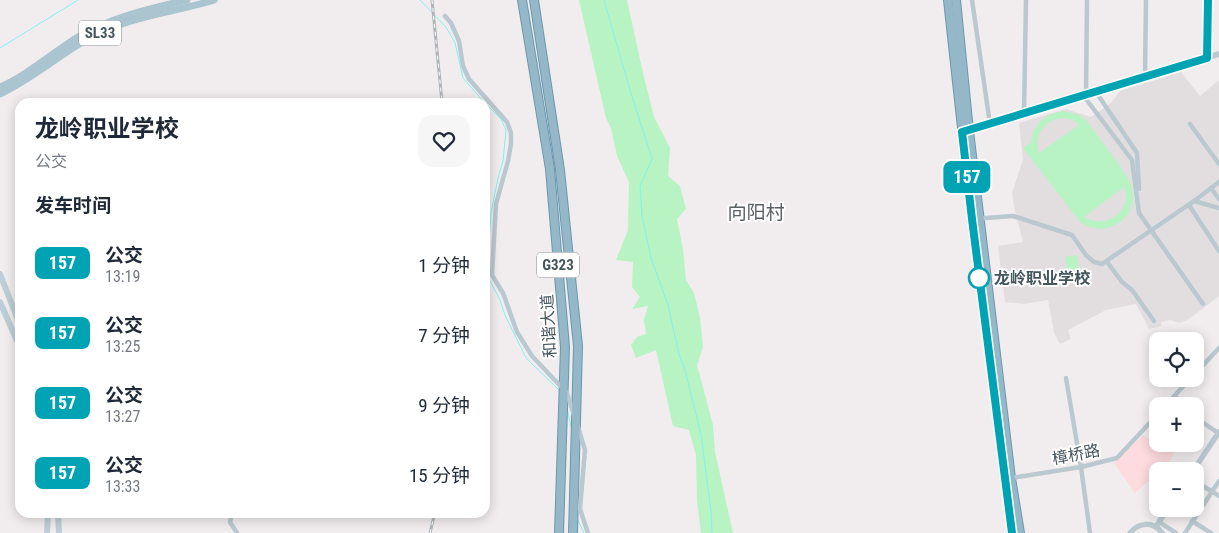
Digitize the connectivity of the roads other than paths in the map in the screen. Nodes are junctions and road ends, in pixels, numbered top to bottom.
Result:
1 (187, 0) edge
2 (214, 0) edge
3 (522, 0) edge
4 (534, 0) edge
5 (948, 0) edge
6 (956, 0) edge
7 (972, 0) edge
8 (1026, 0) edge
9 (1087, 0) edge
10 (1146, 0) edge
11 (1208, 0) edge
12 (445, 16) dead end
13 (1219, 54) edge
14 (1207, 58) junction
15 (1145, 76) junction
16 (0, 87) edge
17 (0, 94) edge
18 (1098, 95) dead end
19 (1086, 97) junction
20 (486, 98) edge
21 (490, 102) edge
22 (1024, 114) junction
23 (990, 124) junction
24 (1190, 124) dead end
25 (966, 131) junction
26 (1219, 164) edge
27 (1219, 182) edge
28 (1211, 188) junction
29 (1219, 199) edge
30 (1194, 201) junction
31 (1190, 205) junction
32 (1219, 208) edge
33 (1139, 213) junction
34 (976, 218) junction
35 (1151, 231) junction
36 (1219, 251) edge
37 (1107, 262) junction
38 (0, 274) edge
39 (0, 302) edge
40 (1203, 304) dead end
41 (15, 312) edge
42 (1154, 321) dead end
43 (15, 336) edge
44 (1219, 348) edge
45 (1204, 364) edge
46 (1066, 378) dead end
47 (1183, 387) edge
48 (564, 390) junction
49 (1175, 396) edge
50 (1149, 424) edge
51 (1204, 424) edge
52 (1218, 433) edge
53 (1199, 462) edge
54 (1081, 467) junction
55 (1011, 478) junction
56 (1219, 481) edge
57 (1204, 486) edge
58 (1212, 491) junction
59 (1219, 496) edge
60 (1162, 517) edge
61 (48, 518) edge
62 (58, 518) edge
63 (231, 518) edge
64 (1192, 521) junction
65 (1157, 524) junction
66 (48, 533) edge
67 (59, 533) edge
68 (237, 533) edge
69 (559, 533) edge
70 (573, 533) edge
71 (588, 533) edge
72 (1012, 533) edge
73 (1020, 533) edge
74 (1090, 533) edge
75 (1130, 533) edge
76 (1162, 533) edge
77 (1176, 533) edge
78 (1185, 533) edge
79 (1211, 533) edge

1 - 16 main road, SL33
2 - 17 main road, SL33
3 - 48 highway, 和谐大道 / G323
4 - 70 highway, 和谐大道 / G323
5 - 25 highway
6 - 25 highway
7 - 23 street
8 - 22 street
9 - 19 street
10 - 15 street
11 - 14 street
12 - 20 street
13 - 14 street
14 - 15 street
15 - 19 street
18 - 33 street
19 - 22 street
19 - 33 street
21 - 48 street
22 - 23 street
23 - 25 street
24 - 26 street
25 - 34 highway
27 - 28 street
28 - 29 street
28 - 30 street
30 - 31 street
30 - 32 street
31 - 35 street
31 - 36 street
33 - 35 street
34 - 37 street
34 - 55 highway
34 - 72 highway
35 - 37 street
35 - 40 street
37 - 42 street
38 - 41 main road
39 - 43 main road
44 - 45 street
46 - 54 street
47 - 49 street
48 - 69 highway, 和谐大道 / G323
48 - 71 street
50 - 54 street, 樟桥路
51 - 52 street
52 - 53 street
54 - 55 street, 樟桥路
54 - 74 street
55 - 73 highway
56 - 58 street
57 - 58 street
58 - 59 street
58 - 64 street
60 - 65 street
61 - 66 main road
62 - 67 main road
63 - 68 street
64 - 78 street
64 - 79 street
65 - 75 street
65 - 76 street
65 - 77 street

